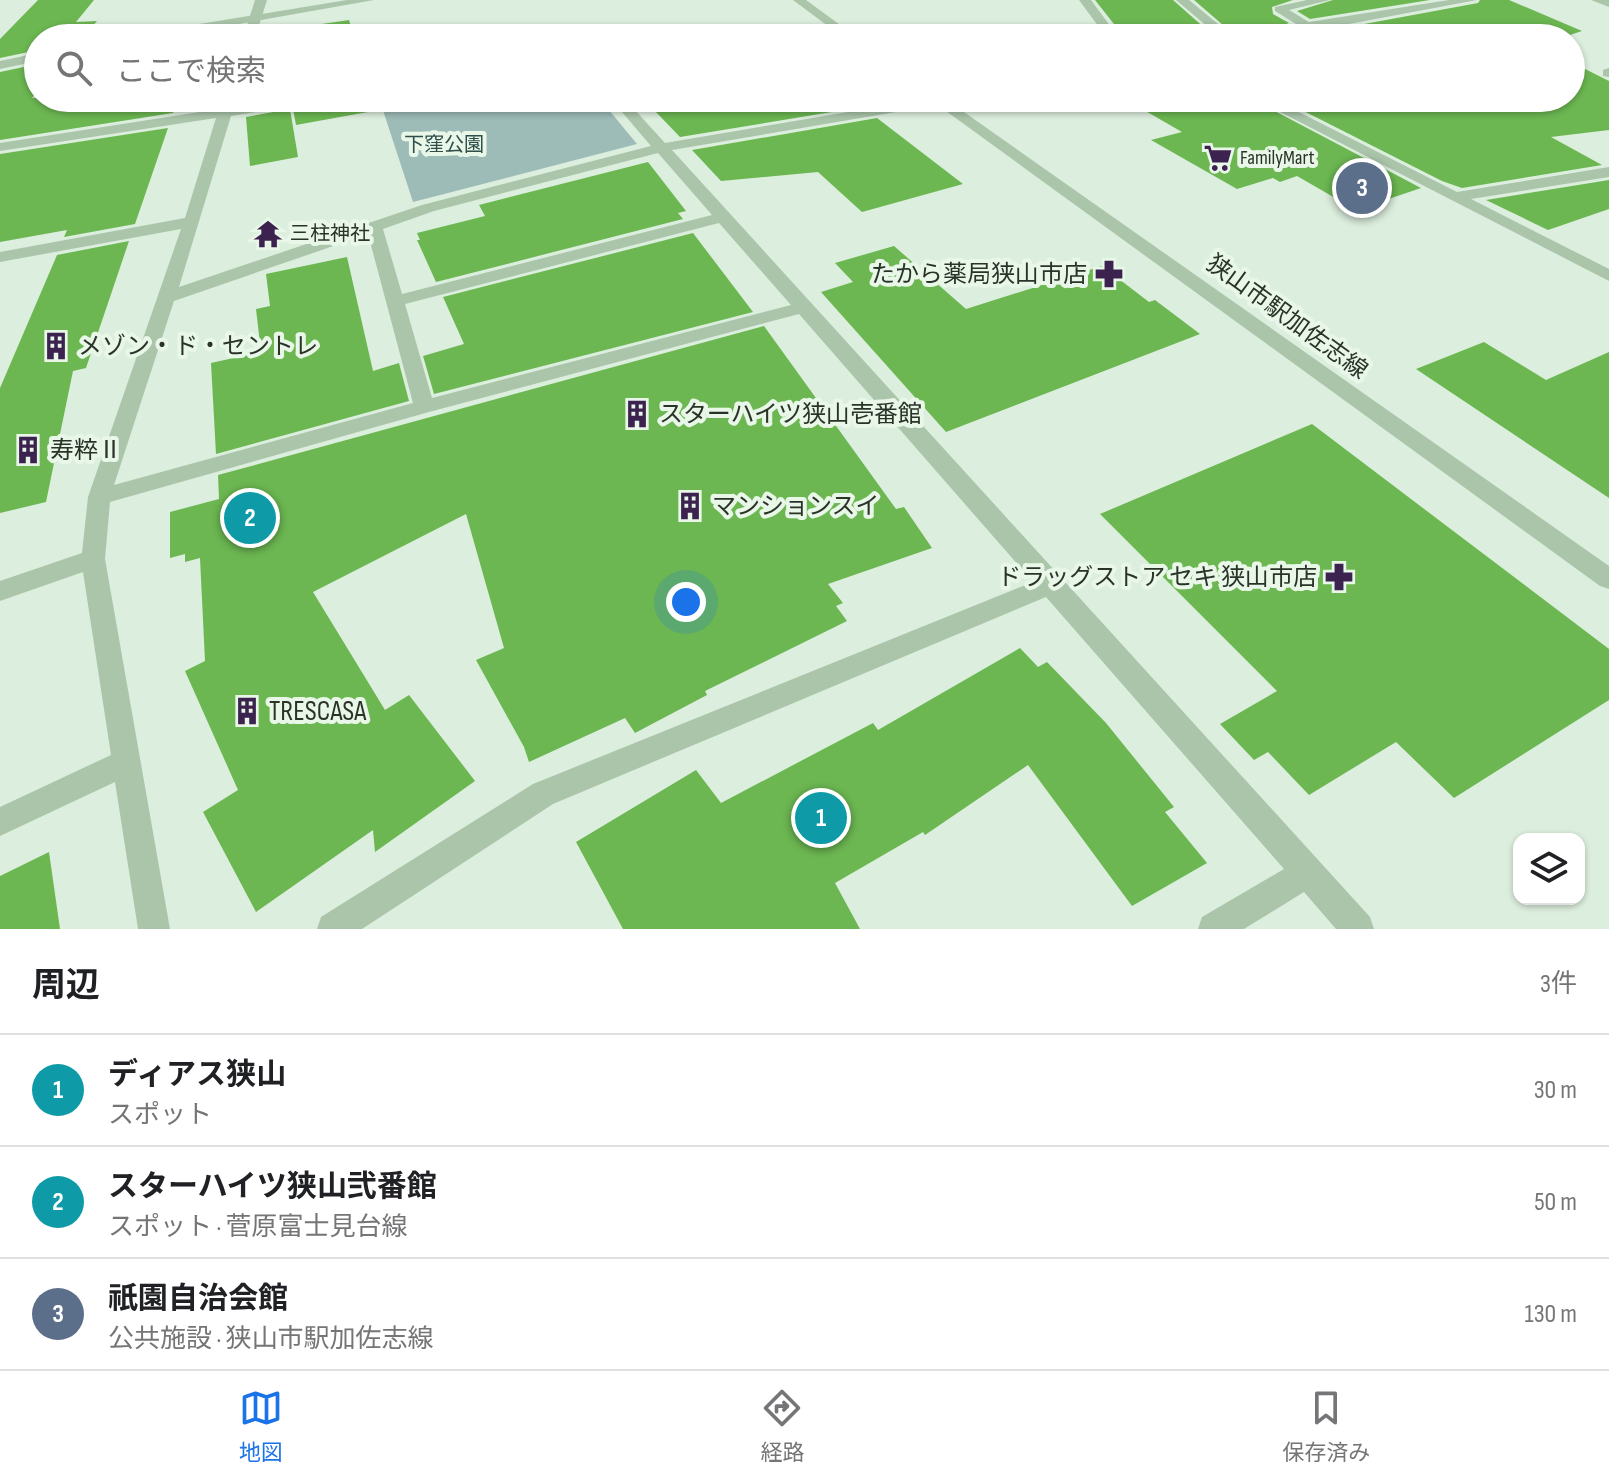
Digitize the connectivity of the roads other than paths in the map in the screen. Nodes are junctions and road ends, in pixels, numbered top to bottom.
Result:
1 (261, 0) edge
2 (368, 0) edge
3 (799, 0) edge
4 (1085, 0) edge
5 (1182, 0) edge
6 (1324, 0) edge
7 (1471, 0) edge
8 (1597, 0) edge
9 (1609, 4) edge
10 (255, 19) junction
11 (224, 24) edge
12 (253, 24) edge
13 (832, 24) edge
14 (1103, 24) edge
15 (1212, 24) edge
16 (1297, 24) edge
17 (1326, 24) edge
18 (24, 60) edge
19 (0, 65) edge
20 (193, 112) edge
21 (224, 112) edge
22 (629, 112) edge
23 (868, 112) edge
24 (961, 112) edge
25 (1288, 112) edge
26 (0, 147) edge
27 (659, 148) junction
28 (1609, 172) edge
29 (1456, 197) junction
30 (722, 217) junction
31 (192, 222) junction
32 (374, 227) junction
33 (0, 257) edge
34 (1609, 276) edge
35 (165, 298) junction
36 (395, 301) junction
37 (804, 307) junction
38 (424, 407) junction
39 (99, 497) junction
40 (93, 559) junction
41 (1609, 579) edge
42 (1051, 585) junction
43 (0, 591) edge
44 (125, 763) junction
45 (0, 822) edge
46 (1307, 872) junction
47 (154, 929) edge
48 (333, 929) edge
49 (1214, 929) edge
50 (1358, 929) edge

1 - 10 street
2 - 10 street
3 - 13 street
4 - 14 street
5 - 15 street
6 - 16 street
7 - 17 street
8 - 9 street
10 - 11 street
10 - 12 street
18 - 19 street
20 - 26 street
21 - 31 street
22 - 27 street
23 - 27 street
24 - 41 street, 狭山市駅加佐志線
25 - 29 street
27 - 30 street
27 - 32 street
28 - 29 street
29 - 34 street
30 - 36 street
30 - 37 street
31 - 33 street
31 - 35 street
32 - 35 street
32 - 36 street
35 - 39 street
36 - 38 street
37 - 38 street
37 - 42 street
38 - 39 street
39 - 40 street
40 - 43 street
40 - 44 street
42 - 46 street
42 - 48 street
44 - 45 street
44 - 47 street
46 - 49 street
46 - 50 street

